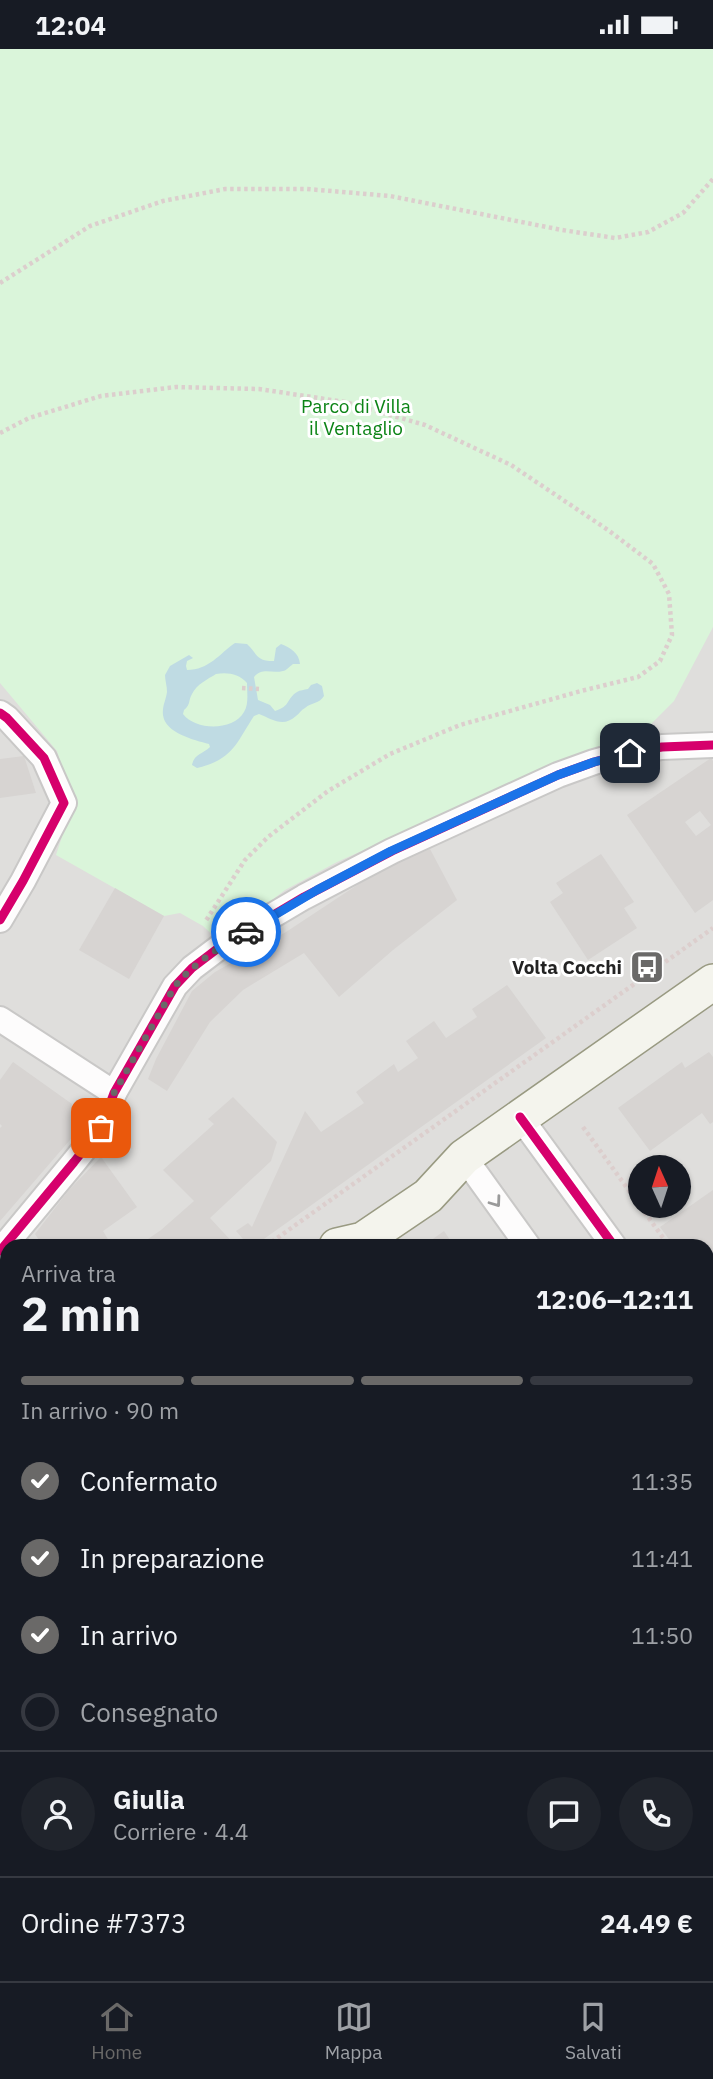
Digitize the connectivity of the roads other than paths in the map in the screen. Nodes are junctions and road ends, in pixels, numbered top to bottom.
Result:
1 (0, 713) edge
2 (713, 744) edge
3 (0, 920) edge
4 (713, 982) edge
5 (0, 1019) edge
6 (114, 1093) junction
7 (520, 1117) junction
8 (464, 1157) junction
9 (10, 1239) edge
10 (364, 1239) edge
11 (523, 1239) edge
12 (609, 1239) edge

1 - 3 street
2 - 6 street
4 - 7 main road
5 - 6 street
6 - 9 street
7 - 8 main road
7 - 12 street
8 - 10 main road
8 -> 11 street

